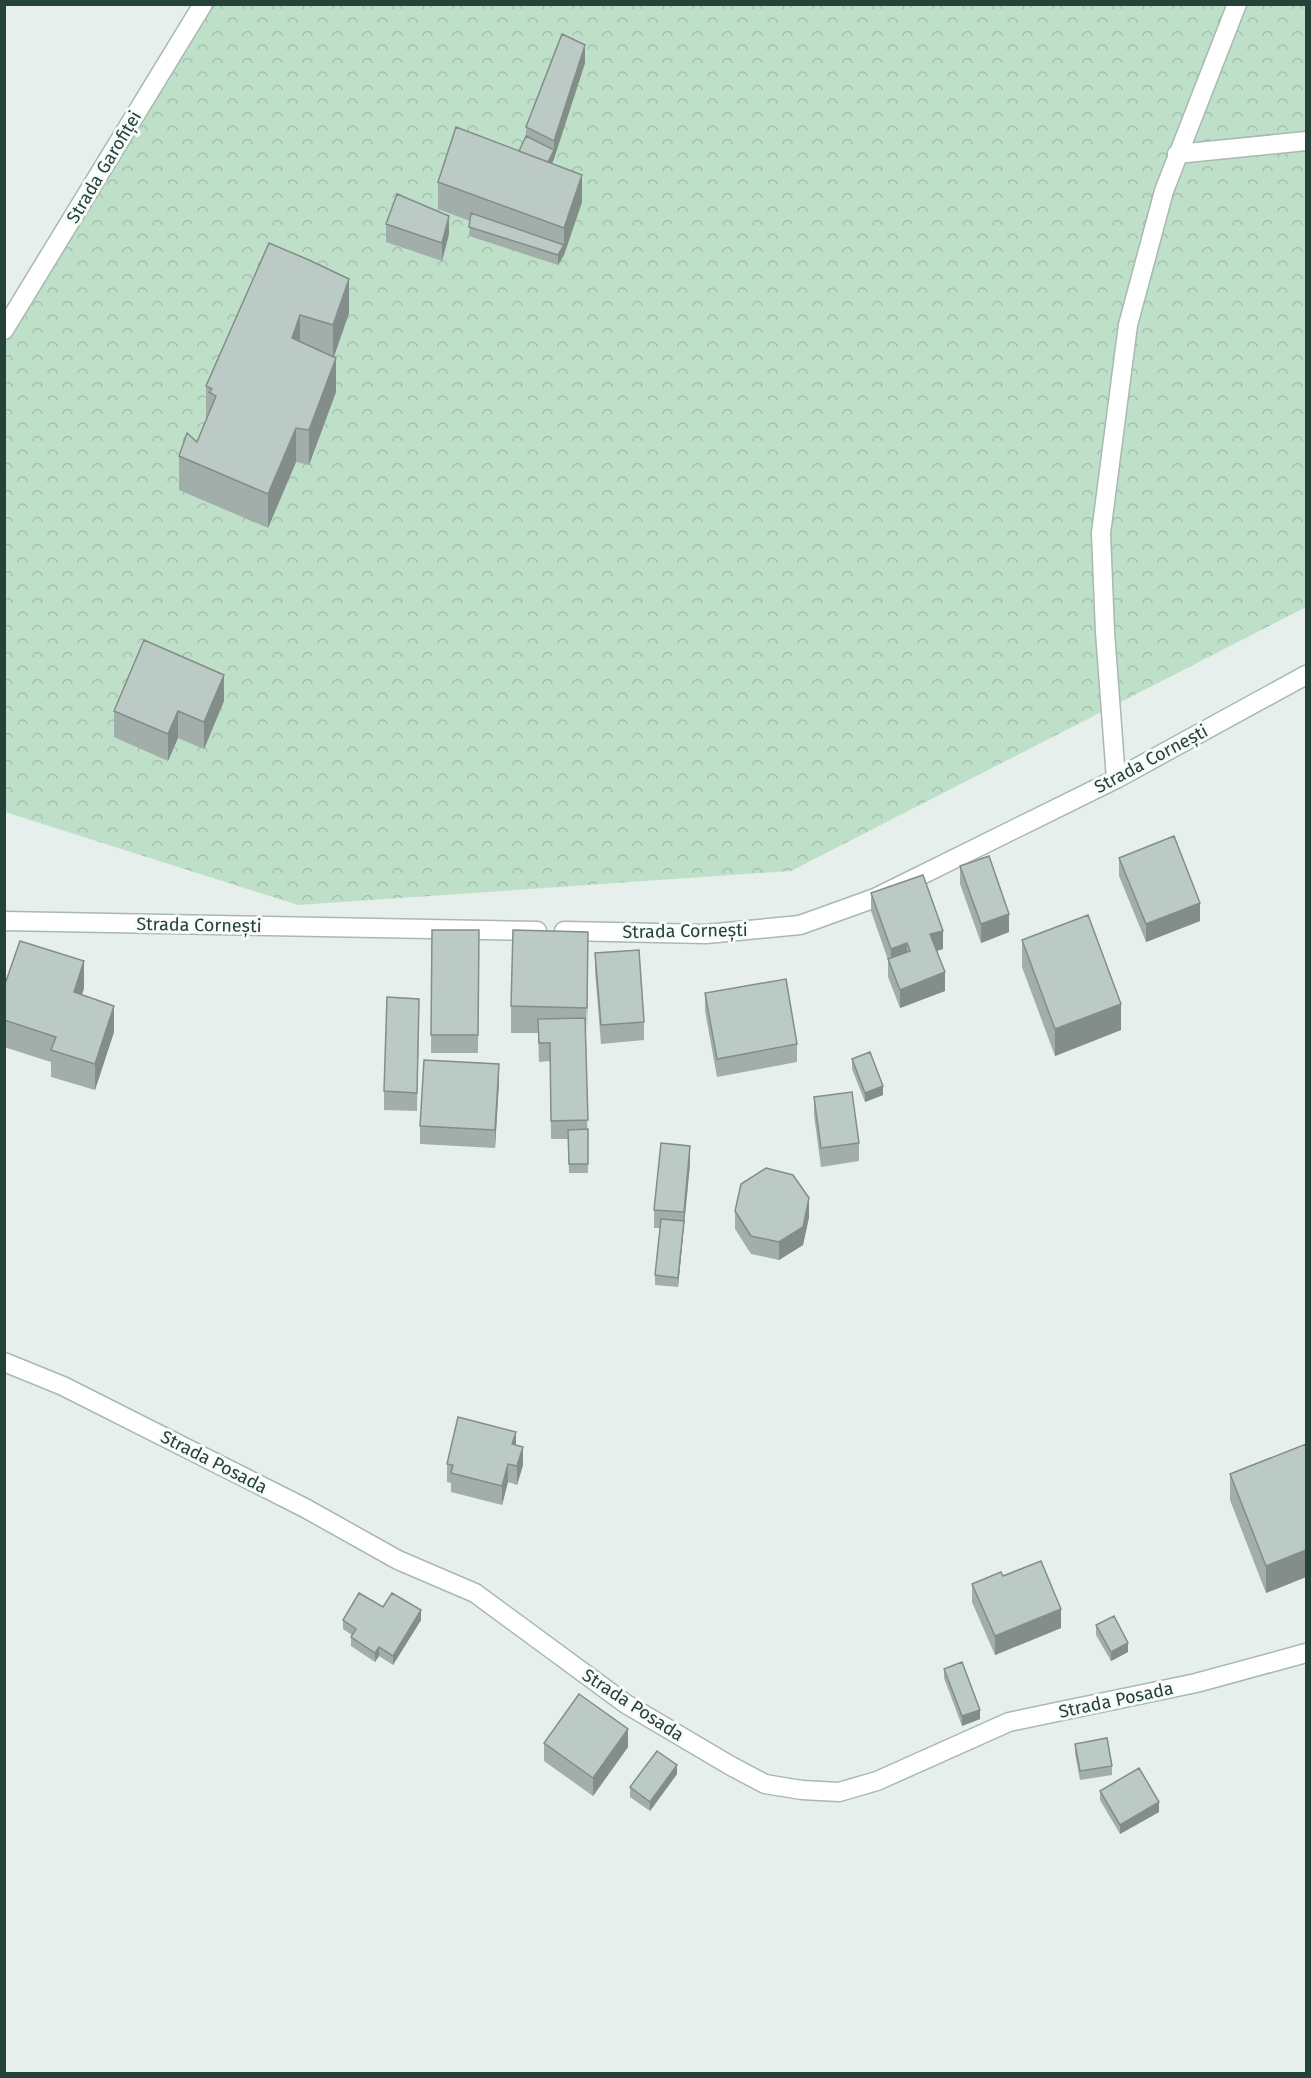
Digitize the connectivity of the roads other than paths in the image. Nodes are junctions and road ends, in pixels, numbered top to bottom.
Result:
1 (203, 4) edge
2 (1237, 4) edge
3 (1306, 141) edge
4 (1177, 154) junction
5 (4, 330) edge
6 (1306, 675) edge
7 (1116, 779) junction
8 (4, 921) edge
9 (4, 1362) edge
10 (1306, 1653) edge

1 - 5 street, Strada Garofiței
2 - 4 street
3 - 4 street
4 - 7 street
6 - 7 street, Strada Cornești
7 - 8 street, Strada Cornești
9 - 10 street, Strada Posada

